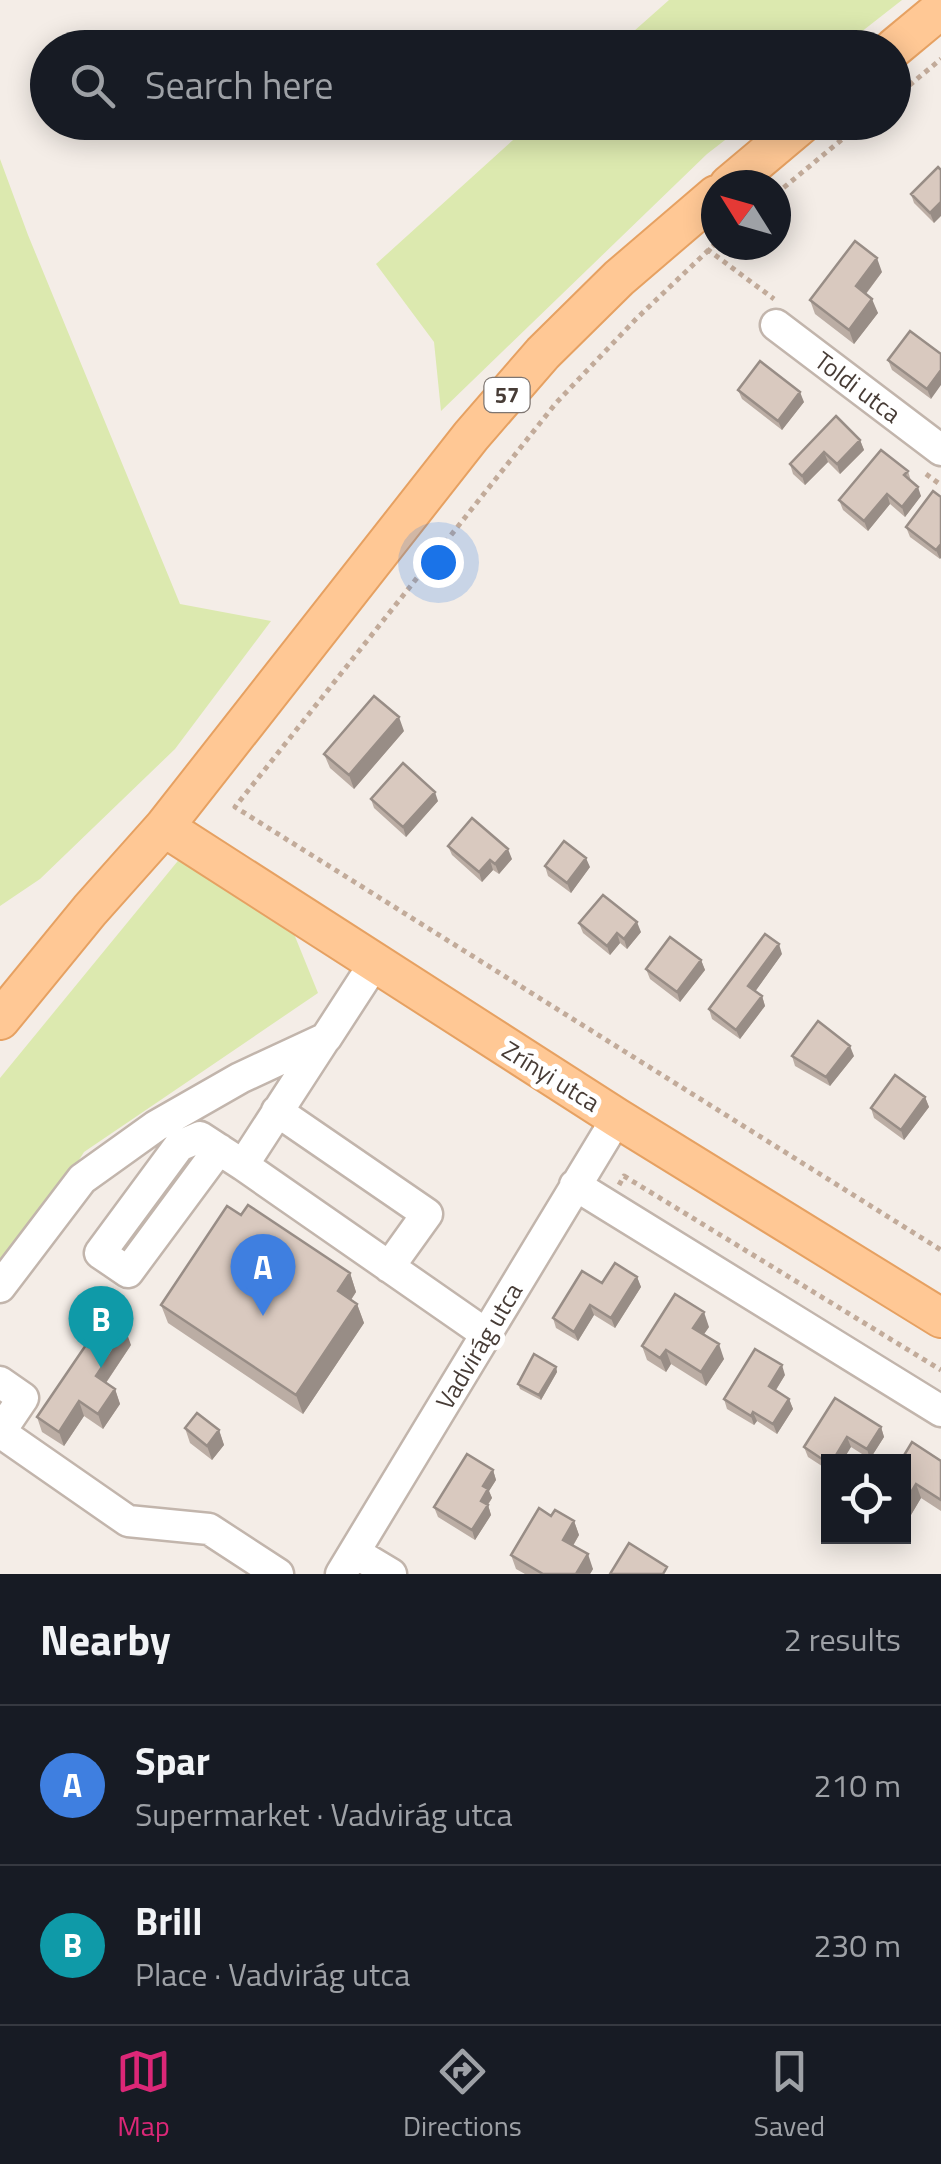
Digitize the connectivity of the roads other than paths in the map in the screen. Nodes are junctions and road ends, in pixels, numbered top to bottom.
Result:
1 (941, 9) edge
2 (911, 34) edge
3 (782, 140) edge
4 (746, 170) edge
5 (701, 209) edge
6 (776, 325) dead end
7 (941, 450) edge
8 (164, 827) junction
9 (374, 964) junction
10 (0, 1020) edge
11 (326, 1038) junction
12 (277, 1112) junction
13 (617, 1118) junction
14 (575, 1186) junction
15 (390, 1267) junction
16 (0, 1287) edge
17 (941, 1318) edge
18 (486, 1334) junction
19 (0, 1382) edge
20 (941, 1411) edge
21 (349, 1563) edge
22 (278, 1574) edge
23 (391, 1574) edge

1 - 2 main road
3 - 4 main road
5 - 8 main road, 57
6 - 7 street, Toldi utca
8 - 9 main road, Zrínyi utca
8 - 10 main road, 57
9 - 11 street
9 - 13 main road, Zrínyi utca
11 - 12 street
11 - 16 street
12 - 15 street
12 - 15 street
13 - 14 street, Vadvirág utca
13 - 17 main road, Zrínyi utca
14 - 18 street, Vadvirág utca
14 - 20 street
15 - 18 street
18 - 21 street, Vadvirág utca
19 - 22 street
21 - 23 street

